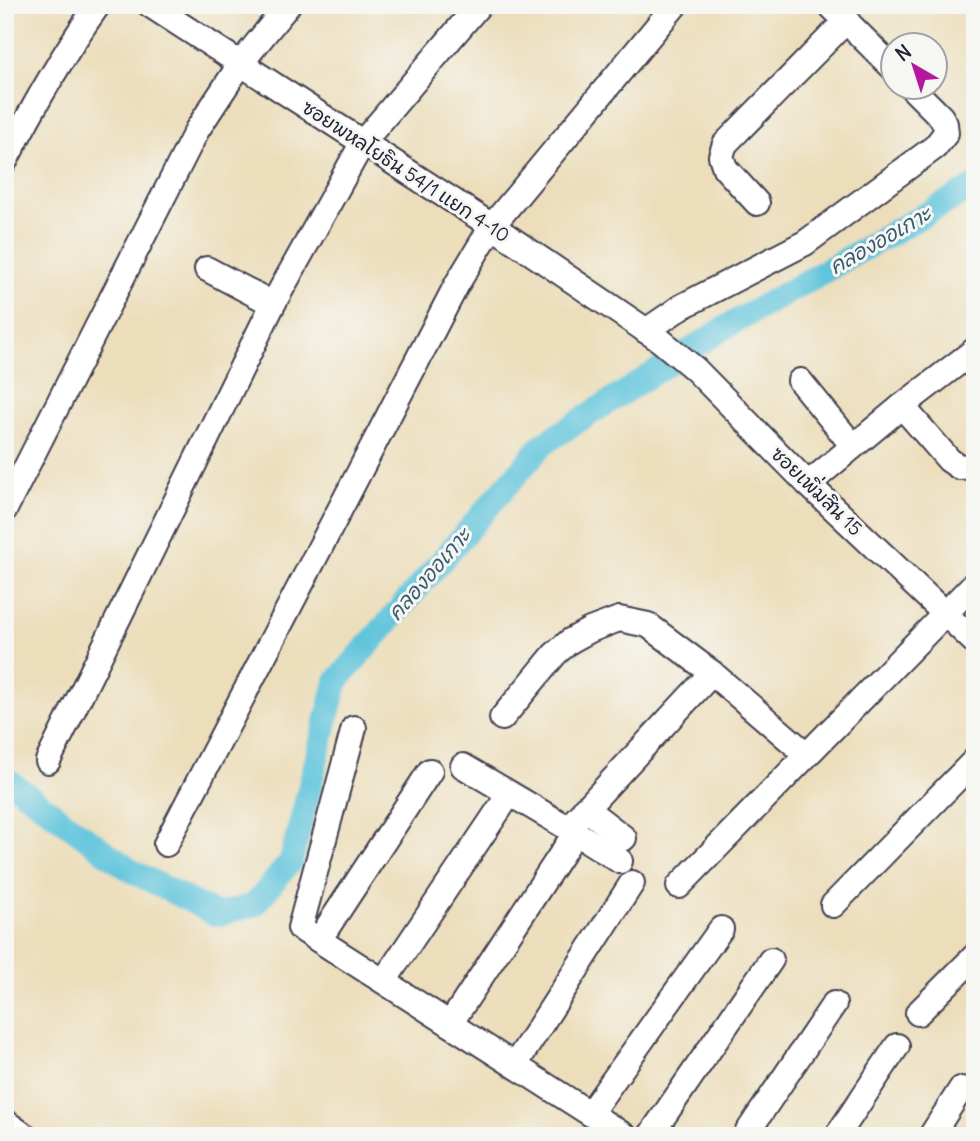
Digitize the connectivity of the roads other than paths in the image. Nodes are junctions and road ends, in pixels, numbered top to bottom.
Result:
1 (98, 5) edge
2 (150, 5) edge
3 (288, 5) edge
4 (479, 5) edge
5 (675, 5) edge
6 (839, 13) edge
7 (878, 53) edge
8 (240, 63) junction
9 (925, 102) edge
10 (363, 142) junction
11 (5, 161) edge
12 (757, 203) dead end
13 (492, 226) junction
14 (207, 269) dead end
15 (273, 304) junction
16 (653, 335) junction
17 (975, 350) edge
18 (800, 380) dead end
19 (902, 406) junction
20 (853, 446) junction
21 (975, 466) edge
22 (808, 484) junction
23 (5, 509) edge
24 (975, 583) edge
25 (945, 614) junction
26 (975, 642) edge
27 (712, 673) junction
28 (502, 718) dead end
29 (354, 728) dead end
30 (806, 754) junction
31 (975, 760) edge
32 (48, 761) dead end
33 (463, 766) dead end
34 (430, 771) dead end
35 (502, 805) dead end
36 (585, 808) junction
37 (568, 836) junction
38 (166, 844) dead end
39 (632, 883) dead end
40 (679, 886) dead end
41 (833, 905) dead end
42 (721, 929) dead end
43 (319, 940) junction
44 (975, 956) edge
45 (771, 960) dead end
46 (384, 981) junction
47 (834, 1004) dead end
48 (918, 1013) dead end
49 (450, 1024) junction
50 (897, 1045) dead end
51 (515, 1065) junction
52 (961, 1089) dead end
53 (590, 1114) junction
54 (5, 1122) edge
55 (620, 1134) edge
56 (25, 1136) edge
57 (650, 1136) edge
58 (745, 1136) edge
59 (837, 1136) edge
60 (931, 1136) edge

1 - 11 street
2 - 8 street, ซอยพหลโยธิน 54/1 แยก 4-10
3 - 8 street
4 - 10 street
5 - 13 street
6 - 7 street
6 - 12 street
8 - 10 street, ซอยพหลโยธิน 54/1 แยก 4-10
8 - 23 street
9 - 16 street
10 - 13 street, ซอยพหลโยธิน 54/1 แยก 4-10
10 - 15 street
13 - 16 street, ซอยพหลโยธิน 54/1 แยก 4-10
13 - 38 street
14 - 15 street
15 - 32 street
16 - 22 street, ซอยเพิ่มสิน 15
17 - 19 street
18 - 20 street
19 - 20 street
19 - 21 street
20 - 22 street
22 - 25 street, ซอยเพิ่มสิน 15
24 - 25 street
25 - 26 street, ซอยเพิ่มสิน 15
25 - 30 street
27 - 28 street
27 - 30 street
27 - 36 street
29 - 43 street
30 - 40 street
31 - 41 street
33 - 37 street
34 - 43 street
35 - 46 street
36 - 37 street
36 - 37 street
37 - 49 street
39 - 51 street
42 - 53 street
43 - 46 street
44 - 48 street
45 - 57 street
46 - 49 street
47 - 58 street
49 - 51 street
50 - 59 street
51 - 53 street
52 - 60 street
53 - 55 street
54 - 56 street

